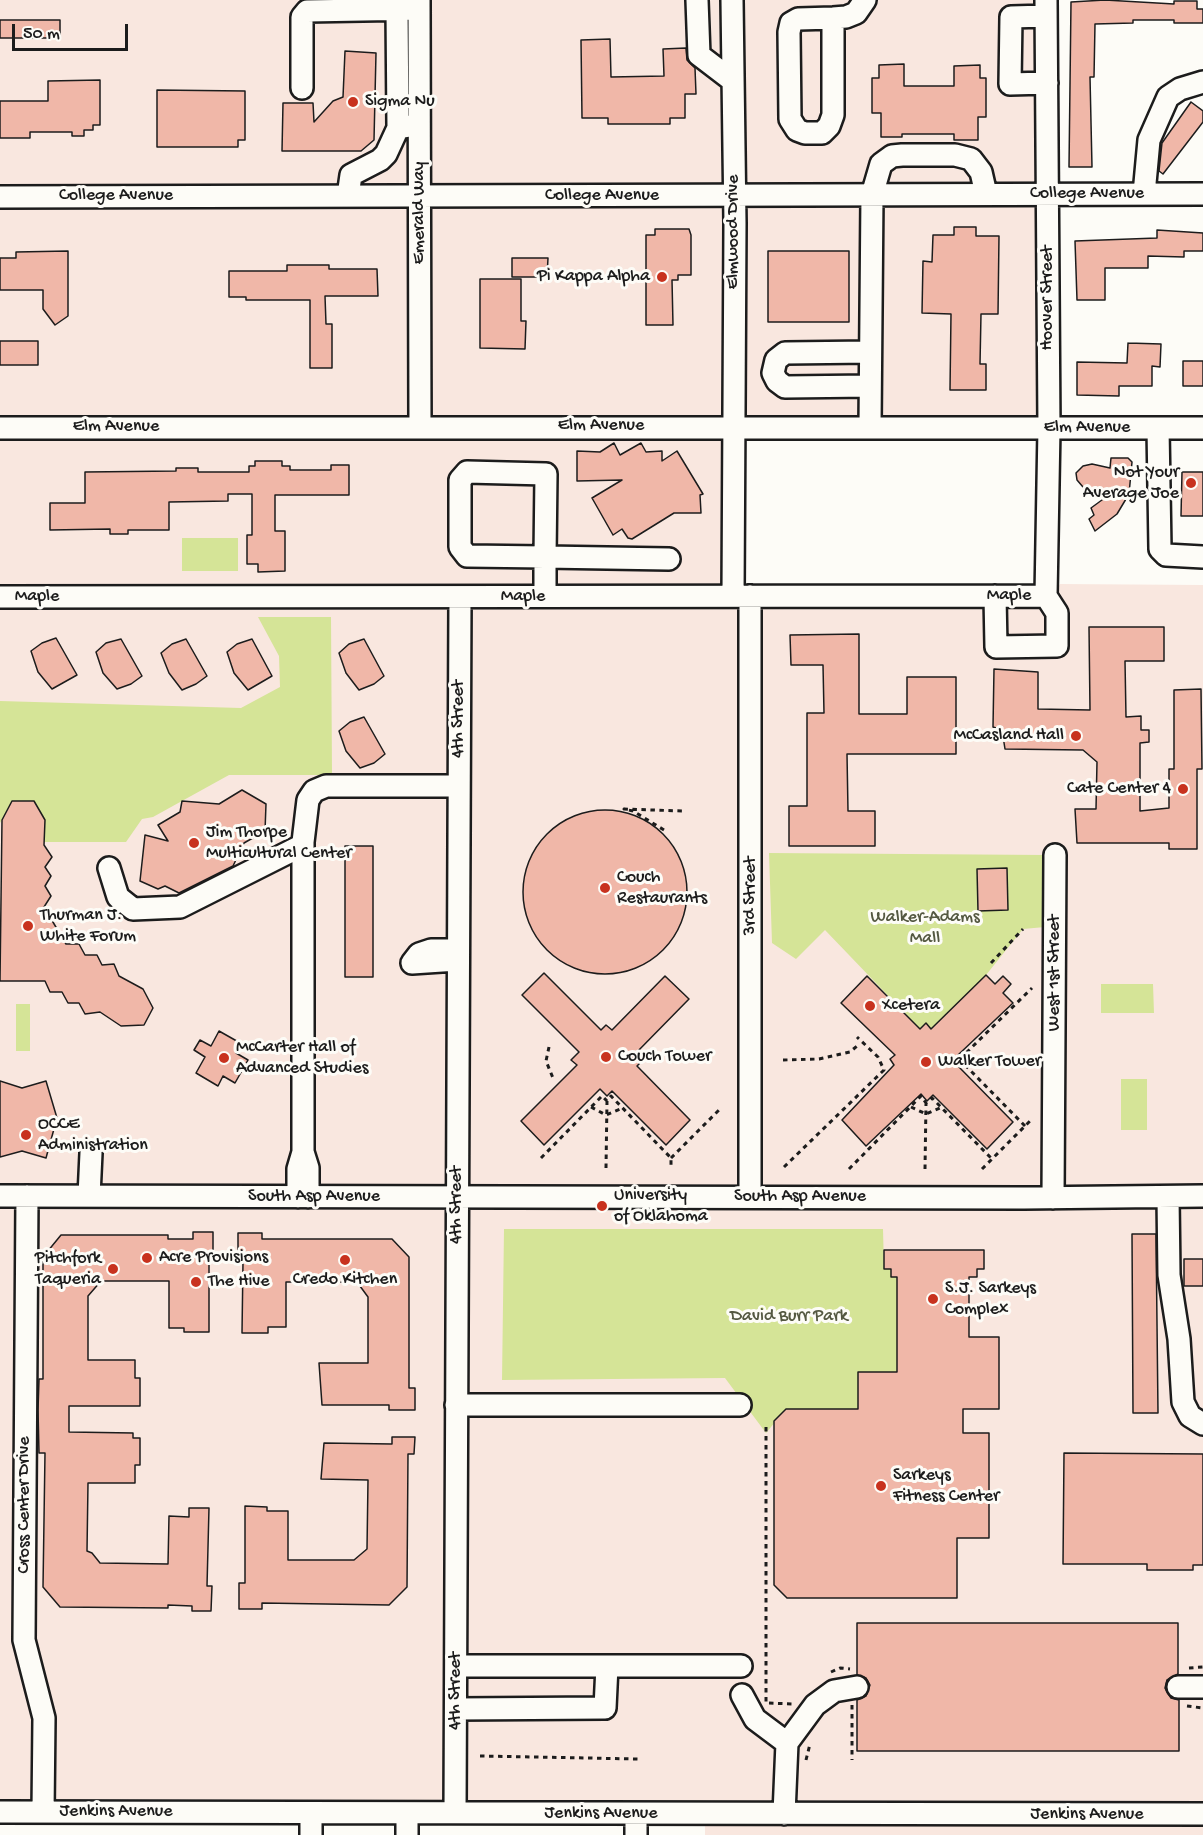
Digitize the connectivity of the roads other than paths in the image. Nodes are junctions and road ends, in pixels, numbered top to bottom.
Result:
1 (697, 0) edge
2 (732, 0) edge
3 (865, 0) edge
4 (419, 4) edge
5 (1046, 8) edge
6 (397, 9) junction
7 (833, 18) junction
8 (733, 81) junction
9 (1203, 82) edge
10 (1047, 84) junction
11 (302, 88) dead end
12 (398, 119) junction
13 (419, 126) junction
14 (1048, 193) junction
15 (986, 194) junction
16 (1144, 194) junction
17 (1203, 194) edge
18 (419, 195) junction
19 (872, 195) junction
20 (348, 196) junction
21 (735, 196) junction
22 (0, 197) edge
23 (870, 352) junction
24 (870, 386) junction
25 (420, 426) junction
26 (734, 426) junction
27 (870, 426) junction
28 (0, 428) edge
29 (1049, 428) junction
30 (1158, 428) junction
31 (1203, 428) edge
32 (734, 464) joint
33 (545, 557) junction
34 (1203, 557) edge
35 (669, 559) dead end
36 (741, 596) junction
37 (0, 597) edge
38 (460, 597) junction
39 (545, 597) junction
40 (995, 597) junction
41 (1046, 597) junction
42 (458, 786) junction
43 (303, 844) junction
44 (1055, 855) dead end
45 (109, 868) dead end
46 (91, 1153) dead end
47 (0, 1196) edge
48 (27, 1196) junction
49 (89, 1196) junction
50 (1203, 1196) edge
51 (303, 1197) junction
52 (750, 1197) junction
53 (1168, 1197) junction
54 (457, 1198) junction
55 (1053, 1198) junction
56 (456, 1405) junction
57 (740, 1405) dead end
58 (1203, 1424) edge
59 (456, 1666) junction
60 (607, 1666) junction
61 (741, 1666) dead end
62 (857, 1678) road end
63 (1178, 1687) dead end
64 (1203, 1687) edge
65 (742, 1695) dead end
66 (456, 1709) junction
67 (787, 1743) junction
68 (0, 1812) edge
69 (43, 1812) junction
70 (310, 1813) junction
71 (407, 1813) junction
72 (455, 1813) junction
73 (636, 1814) junction
74 (784, 1814) junction
75 (1203, 1815) edge
76 (311, 1835) edge
77 (407, 1835) edge
78 (636, 1835) edge

1 - 8 street
2 - 8 street, Elmwood Drive
3 - 7 street
4 - 6 street
4 - 13 street, Emerald Way
5 - 10 street, Hoover Street
5 - 10 street
6 - 11 street
6 - 12 street
7 - 7 street
8 - 21 street, Elmwood Drive
9 - 16 street
10 - 14 street, Hoover Street
12 - 13 street
12 - 20 street
13 - 18 street, Emerald Way
14 - 15 street, College Avenue
14 - 16 street, College Avenue
14 - 29 street, Hoover Street
15 - 19 street, College Avenue
15 - 19 street
16 - 17 street, College Avenue
18 - 20 street, College Avenue
18 - 21 street, College Avenue
18 - 25 street, Emerald Way
19 - 21 street, College Avenue
19 - 23 street
20 - 22 street, College Avenue
21 - 26 street, Elmwood Drive
23 - 24 street
23 - 24 street
24 - 27 street
25 - 26 street, Elm Avenue
25 - 28 street, Elm Avenue
26 - 27 street, Elm Avenue
26 - 32 street, Elmwood Drive
27 - 29 street, Elm Avenue
29 - 30 street, Elm Avenue
29 - 41 street, Hoover Street
30 - 31 street, Elm Avenue
30 - 34 street
32 - 36 street, 3rd Street
33 - 33 street
33 - 35 street
33 - 39 street
36 - 39 street, Maple
36 - 40 street, Maple
36 - 52 street, 3rd Street
37 - 38 street, Maple
38 - 39 street, Maple
38 - 42 street, 4th Street
40 - 41 street, Maple
40 - 41 street
42 - 43 street
42 - 54 street, 4th Street
43 - 45 street
43 - 51 street
44 - 55 street, West 1st Street
46 - 49 street
47 - 48 street, South Asp Avenue
48 - 49 street, South Asp Avenue
48 - 69 street, Cross Center Drive
49 - 51 street, South Asp Avenue
50 - 53 street, South Asp Avenue
51 - 54 street, South Asp Avenue
52 - 54 street, South Asp Avenue
52 - 55 street, South Asp Avenue
53 - 55 street, South Asp Avenue
53 - 58 street
54 - 56 street, 4th Street
56 - 57 street
56 - 59 street, 4th Street
59 - 60 street
59 - 66 street, 4th Street
60 - 61 street
60 - 66 street
62 - 67 street
63 - 64 street
65 - 67 street
66 - 72 street, 4th Street
67 - 74 street
68 - 69 street, Jenkins Avenue
69 - 70 street, Jenkins Avenue
70 - 71 street, Jenkins Avenue
70 - 76 street
71 - 72 street, Jenkins Avenue
71 - 77 street
72 - 73 street, Jenkins Avenue
73 - 74 street, Jenkins Avenue
73 - 78 street
74 - 75 street, Jenkins Avenue

